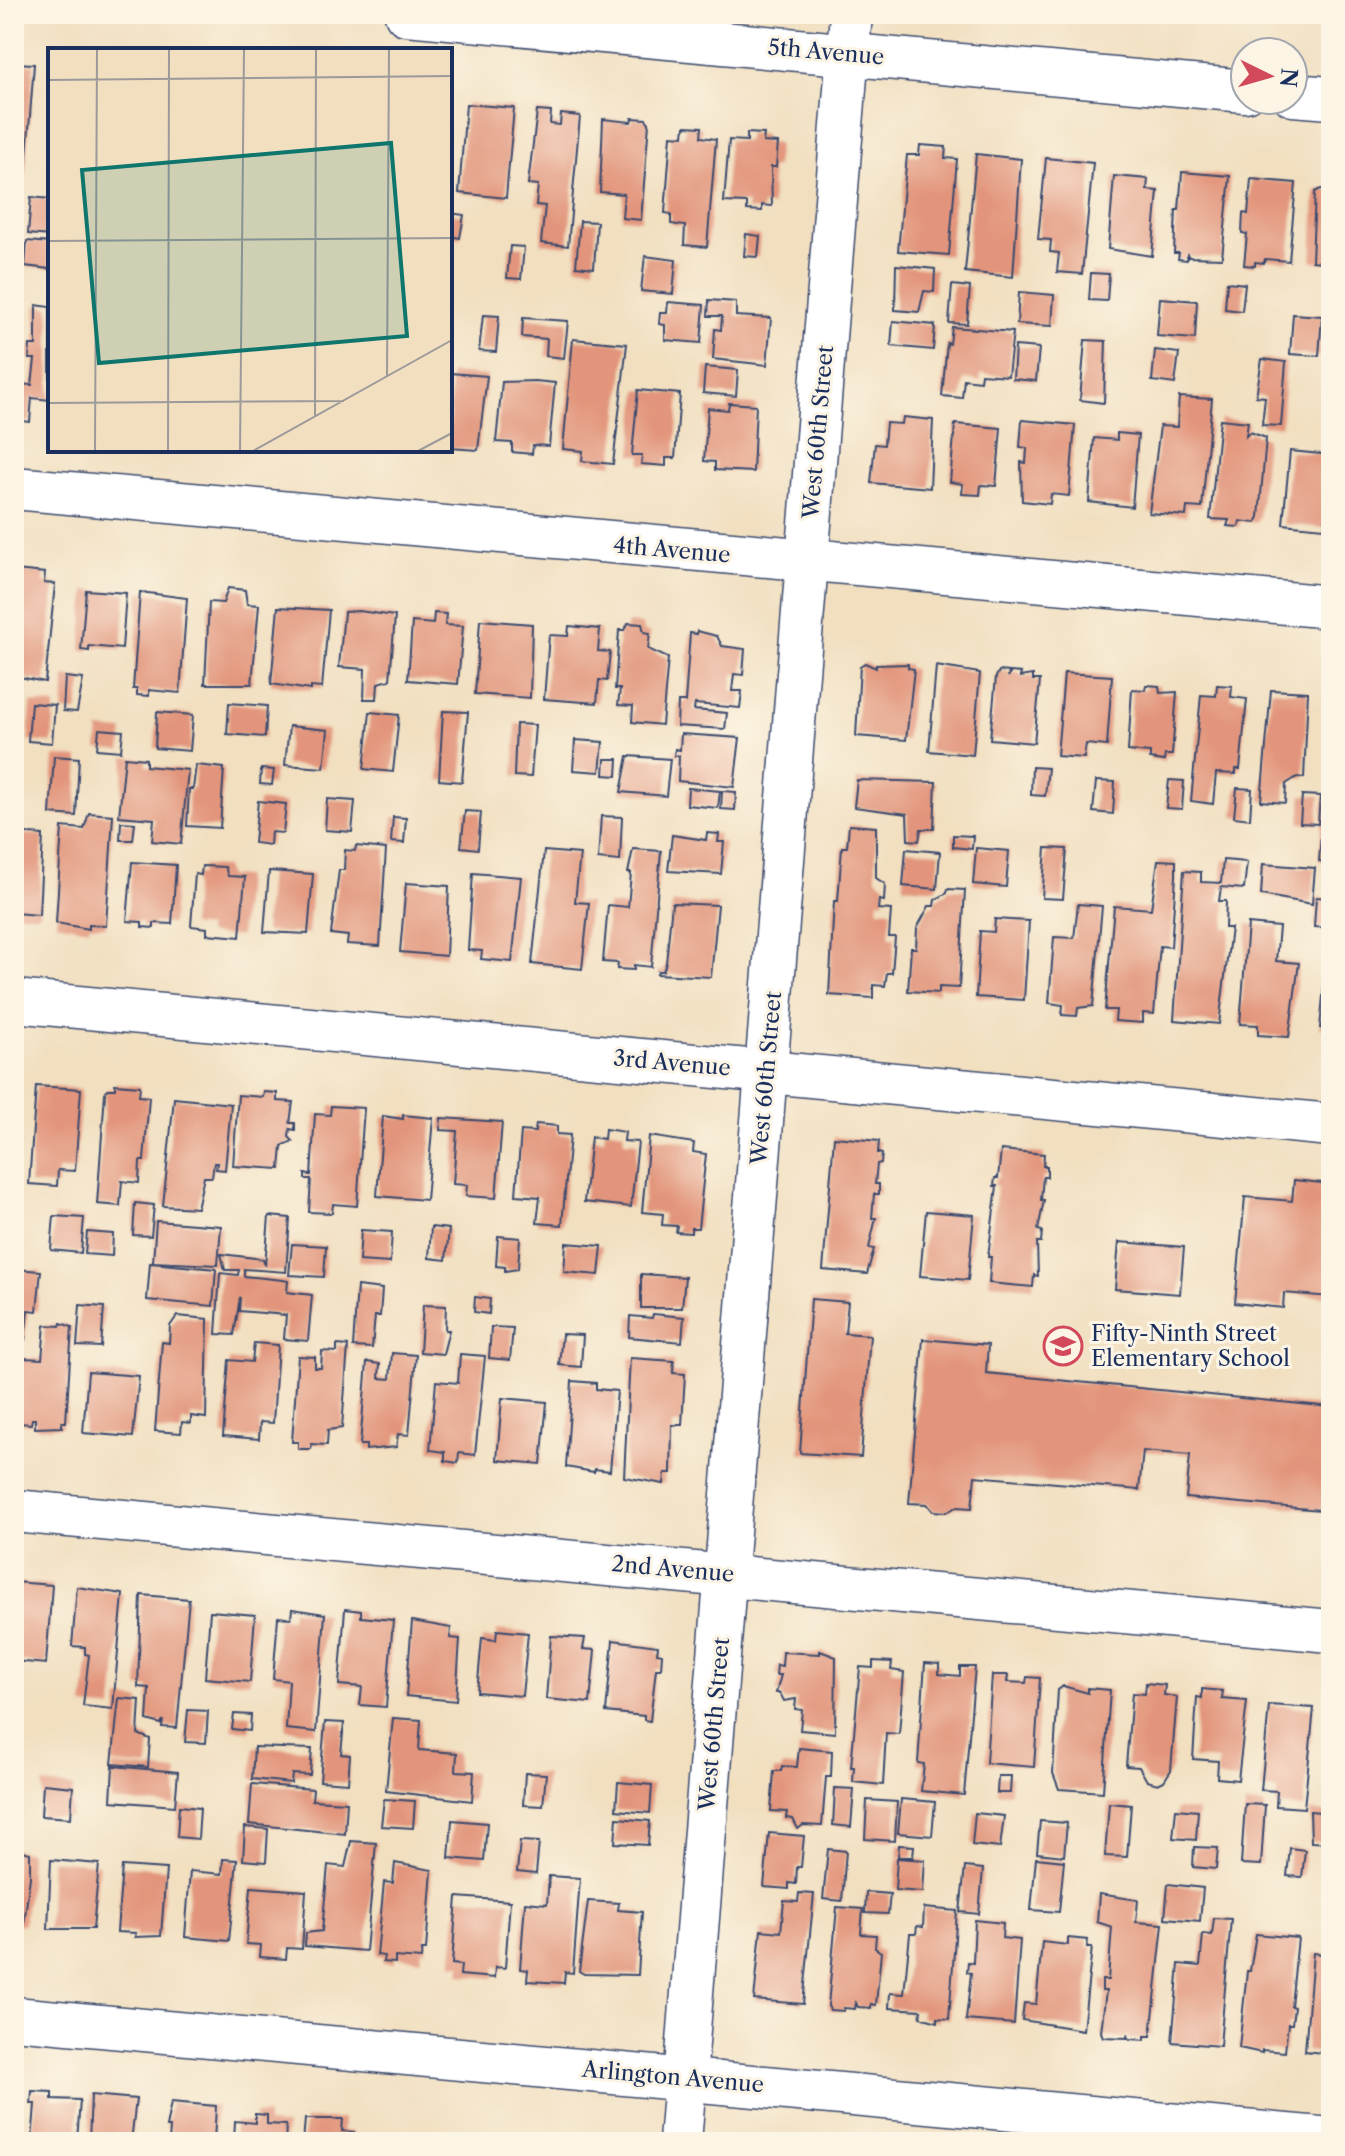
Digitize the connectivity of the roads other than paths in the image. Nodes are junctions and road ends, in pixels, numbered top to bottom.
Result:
1 (406, 14) edge
2 (850, 34) edge
3 (1229, 89) edge
4 (1309, 96) edge
5 (1331, 98) edge
6 (14, 488) edge
7 (807, 563) junction
8 (1331, 607) edge
9 (14, 1001) edge
10 (766, 1072) junction
11 (1331, 1125) edge
12 (14, 1511) edge
13 (726, 1574) junction
14 (1331, 1631) edge
15 (14, 2018) edge
16 (685, 2078) junction
17 (1331, 2139) edge
18 (680, 2142) edge

1 - 2 street, 5th Avenue
2 - 3 street, 5th Avenue
2 - 7 street, West 60th Street
4 - 5 street
6 - 7 street, 4th Avenue
7 - 8 street, 4th Avenue
7 - 10 street, West 60th Street
9 - 10 street, 3rd Avenue
10 - 11 street, 3rd Avenue
10 - 13 street, West 60th Street
12 - 13 street, 2nd Avenue
13 - 14 street, 2nd Avenue
13 - 16 street, West 60th Street
15 - 16 street, Arlington Avenue
16 - 17 street, Arlington Avenue
16 - 18 street, West 60th Street

